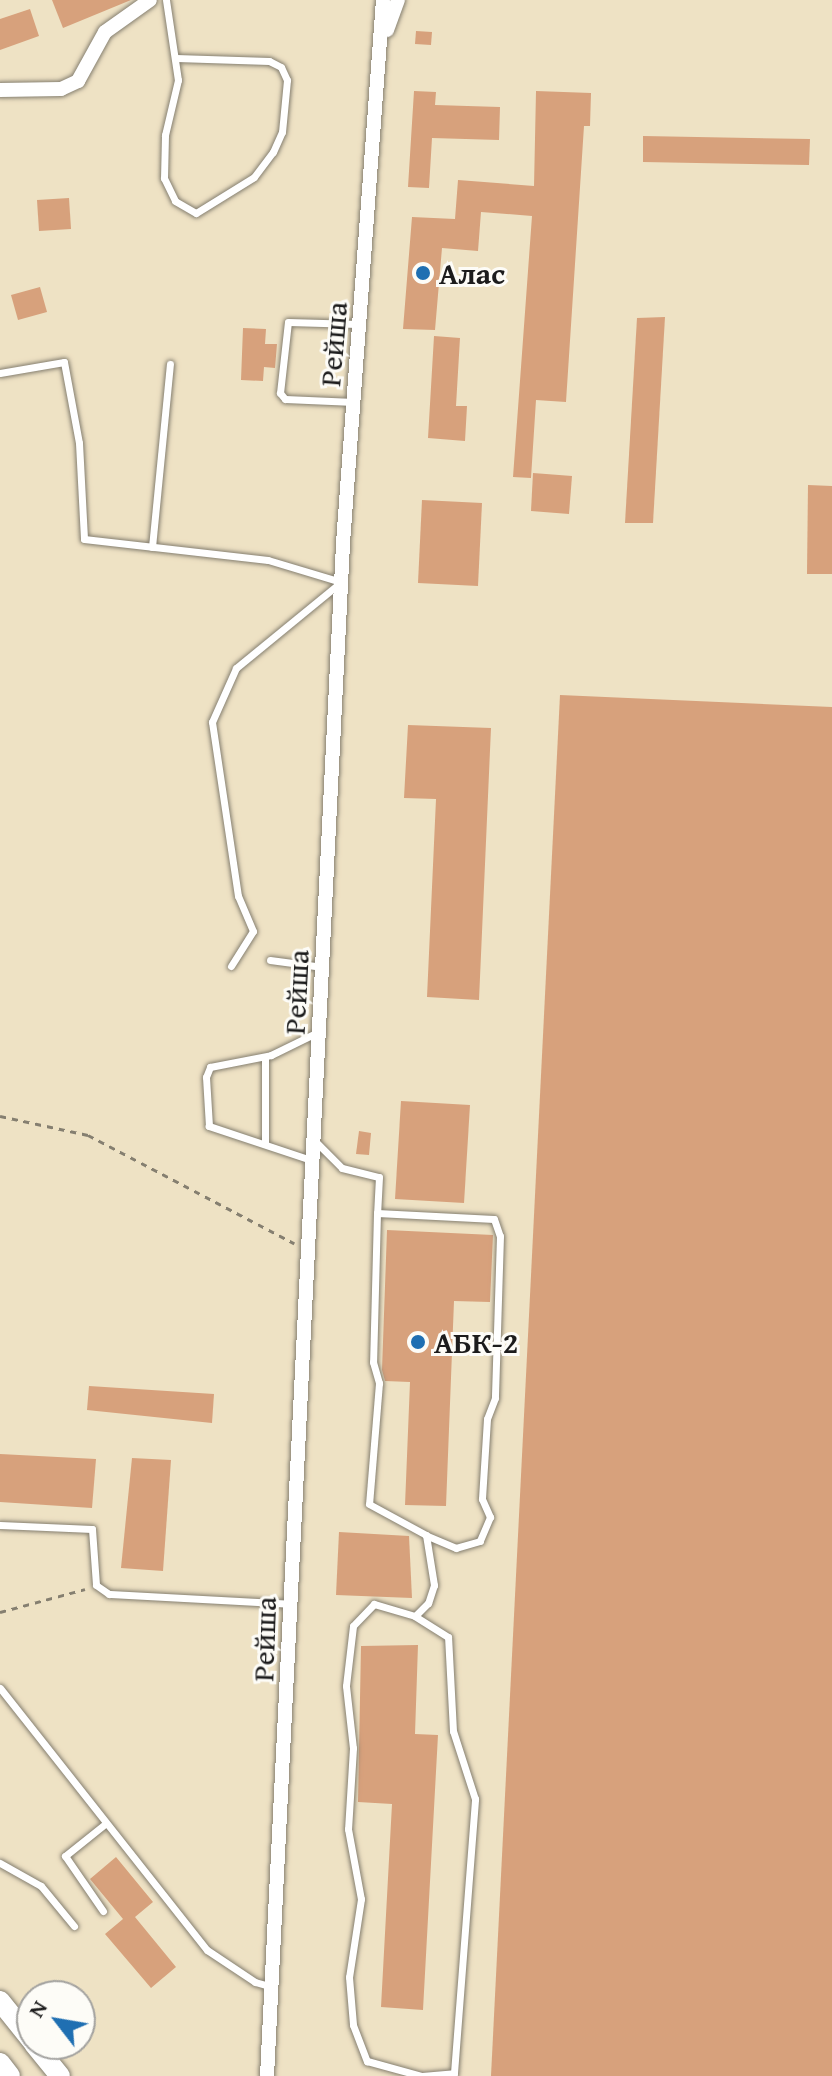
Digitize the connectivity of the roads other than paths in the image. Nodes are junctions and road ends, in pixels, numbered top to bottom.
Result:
1 (150, 0) edge
2 (166, 0) edge
3 (383, 0) edge
4 (398, 0) edge
5 (383, 42) junction
6 (176, 58) junction
7 (0, 90) edge
8 (360, 324) junction
9 (170, 364) dead end
10 (0, 373) edge
11 (354, 402) junction
12 (152, 547) junction
13 (341, 582) junction
14 (270, 960) dead end
15 (231, 966) dead end
16 (323, 967) junction
17 (320, 1031) junction
18 (265, 1057) junction
19 (315, 1141) junction
20 (265, 1144) junction
21 (313, 1161) junction
22 (377, 1213) junction
23 (0, 1525) edge
24 (426, 1535) junction
25 (291, 1604) junction
26 (415, 1616) junction
27 (0, 1688) edge
28 (105, 1824) junction
29 (0, 1863) edge
30 (103, 1911) dead end
31 (74, 1926) dead end
32 (275, 1987) junction
33 (0, 2001) edge
34 (16, 2021) edge
35 (271, 2040) junction
36 (47, 2060) edge
37 (0, 2063) edge
38 (454, 2075) edge
39 (10, 2076) edge
40 (60, 2076) edge
41 (257, 2076) edge
42 (267, 2076) edge

1 - 7 street
2 - 6 lane
3 - 5 street, Рейша
4 - 5 street
5 - 8 street, Рейша
6 - 6 lane
8 - 11 street, Рейша
8 - 11 lane
9 - 12 lane
10 - 12 lane
11 - 13 street, Рейша
12 - 13 lane
13 - 15 lane
13 - 16 street, Рейша
14 - 16 lane
16 - 17 street, Рейша
17 - 18 lane
17 - 19 street, Рейша
18 - 20 lane
18 - 20 lane
19 - 21 street, Рейша
19 - 22 lane
20 - 21 lane
21 - 25 street, Рейша
22 - 24 lane
22 - 24 lane
23 - 25 lane
24 - 26 lane
25 - 32 street, Рейша
26 - 38 lane
26 - 38 lane
27 - 28 lane
28 - 30 lane
28 - 32 lane
29 - 31 lane
32 - 35 street, Рейша
33 - 34 main road
35 - 41 street
35 - 42 street
36 - 40 main road
37 - 39 main road

